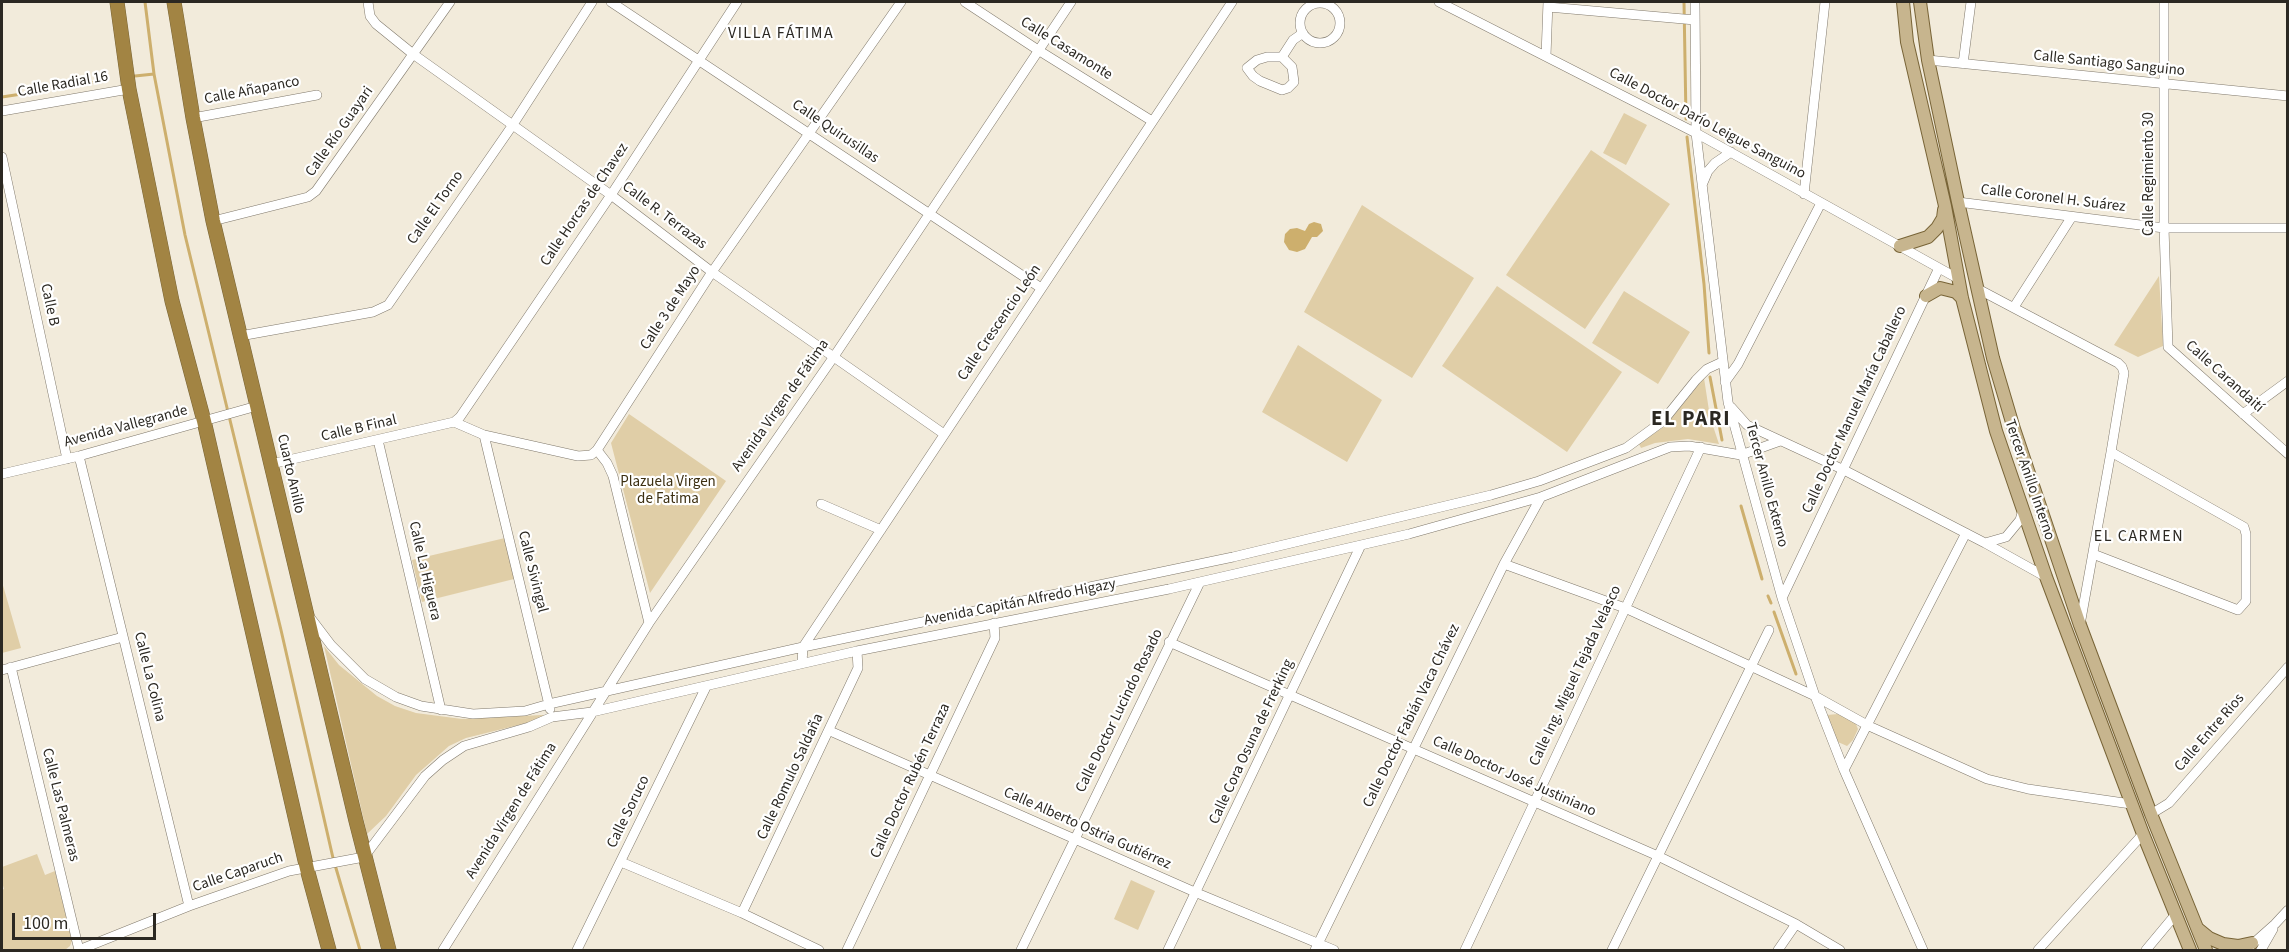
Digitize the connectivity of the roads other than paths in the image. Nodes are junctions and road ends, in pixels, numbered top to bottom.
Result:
1 (117, 2) edge
2 (174, 2) edge
3 (368, 2) edge
4 (450, 2) edge
5 (592, 2) edge
6 (611, 2) edge
7 (737, 2) edge
8 (901, 2) edge
9 (965, 2) edge
10 (1071, 2) edge
11 (1232, 2) edge
12 (1439, 2) edge
13 (1695, 2) edge
14 (1826, 2) edge
15 (1903, 2) edge
16 (1920, 2) edge
17 (1971, 2) edge
18 (2164, 2) edge
19 (1330, 3) edge
20 (1548, 4) edge
21 (1691, 20) junction
22 (1303, 33) junction
23 (1907, 42) junction
24 (1038, 50) junction
25 (413, 54) junction
26 (1546, 56) junction
27 (1282, 57) junction
28 (698, 60) junction
29 (1928, 60) junction
30 (1963, 64) junction
31 (2165, 85) junction
32 (129, 89) junction
33 (317, 95) dead end
34 (2288, 96) edge
35 (2, 111) edge
36 (193, 118) junction
37 (1152, 121) junction
38 (512, 126) junction
39 (808, 132) junction
40 (1694, 132) junction
41 (1731, 152) junction
42 (2, 157) edge
43 (1955, 187) junction
44 (1702, 189) junction
45 (1804, 194) junction
46 (611, 195) junction
47 (1958, 202) junction
48 (1821, 203) junction
49 (1945, 206) junction
50 (929, 214) junction
51 (2071, 218) junction
52 (213, 221) junction
53 (2164, 228) junction
54 (2288, 228) edge
55 (1900, 246) junction
56 (1939, 268) junction
57 (712, 272) junction
58 (1958, 278) junction
59 (1041, 288) junction
60 (1978, 289) junction
61 (1926, 296) junction
62 (1962, 298) junction
63 (2014, 307) junction
64 (1987, 332) junction
65 (240, 336) junction
66 (2168, 346) joint
67 (834, 355) junction
68 (1722, 362) junction
69 (2288, 381) edge
70 (1725, 382) junction
71 (1728, 402) junction
72 (257, 406) junction
73 (2243, 414) junction
74 (204, 421) junction
75 (454, 422) junction
76 (944, 434) junction
77 (484, 435) junction
78 (378, 440) junction
79 (1780, 441) junction
80 (1701, 447) junction
81 (597, 450) junction
82 (2111, 452) junction
83 (2288, 454) edge
84 (1741, 455) junction
85 (79, 456) junction
86 (67, 459) junction
87 (271, 464) junction
88 (1844, 470) junction
89 (2, 474) edge
90 (1541, 497) junction
91 (821, 504) dead end
92 (2023, 509) junction
93 (881, 530) junction
94 (1966, 533) junction
95 (1985, 543) junction
96 (1361, 545) junction
97 (2093, 554) junction
98 (1504, 564) junction
99 (1167, 570) junction
100 (2046, 577) junction
101 (1200, 582) junction
102 (1169, 589) junction
103 (2085, 597) junction
104 (1782, 598) junction
105 (2072, 602) junction
106 (1625, 608) junction
107 (306, 612) junction
108 (649, 623) junction
109 (994, 623) junction
110 (2080, 625) junction
111 (1768, 630) dead end
112 (123, 637) junction
113 (1169, 642) junction
114 (803, 647) junction
115 (857, 651) junction
116 (802, 663) junction
117 (2078, 663) junction
118 (1751, 666) junction
119 (2288, 667) edge
120 (6, 668) edge
121 (2103, 685) junction
122 (706, 687) junction
123 (607, 692) junction
124 (1290, 695) junction
125 (1815, 696) junction
126 (549, 704) junction
127 (441, 710) junction
128 (592, 712) junction
129 (2098, 716) junction
130 (552, 717) junction
131 (1869, 726) junction
132 (830, 730) junction
133 (2122, 735) junction
134 (1413, 749) junction
135 (1844, 771) junction
136 (931, 775) junction
137 (1534, 801) junction
138 (2131, 804) junction
139 (2151, 814) junction
140 (2143, 834) junction
141 (1074, 840) junction
142 (1658, 856) junction
143 (358, 858) junction
144 (621, 862) junction
145 (307, 869) junction
146 (1197, 893) junction
147 (189, 906) junction
148 (2288, 910) edge
149 (742, 914) junction
150 (2176, 914) junction
151 (1796, 924) junction
152 (2198, 929) junction
153 (2184, 936) junction
154 (796, 940) junction
155 (1316, 947) edge
156 (2257, 948) edge
157 (79, 950) edge
158 (328, 951) edge
159 (389, 951) edge
160 (443, 951) edge
161 (578, 951) edge
162 (791, 951) edge
163 (819, 951) edge
164 (847, 951) edge
165 (1021, 951) edge
166 (1168, 951) edge
167 (1334, 951) edge
168 (1465, 951) edge
169 (1612, 951) edge
170 (1778, 951) edge
171 (1840, 951) edge
172 (1923, 951) edge
173 (2038, 951) edge
174 (2146, 951) edge
175 (2183, 951) edge
176 (2190, 951) edge
177 (2206, 951) edge

1 - 32 highway
2 - 36 highway, Cuarto Anillo
3 - 25 street, Calle R. Terrazas
4 - 25 street, Calle Río Guayari
5 - 38 street, Calle El Torno
6 - 28 street, Calle Quirusillas
7 - 28 street, Calle Horcas de Chavez
8 - 39 street, Calle 3 de Mayo
9 - 24 street, Calle Casamonte
10 - 24 street, Avenida Virgen de Fátima
11 - 37 street, Calle Crescencio León
12 - 26 street, Calle Doctor Darío Leigue Sanguino
13 - 21 street, Tercer Anillo Externo
14 - 45 street
15 - 23 main road, Tercer Anillo Interno
16 - 29 main road, Tercer Anillo Interno
17 - 30 street
18 - 31 street, Calle Regimiento 30
19 - 22 street
19 - 22 street
20 - 21 street
20 - 26 street
21 - 40 street, Tercer Anillo Externo
22 - 27 street
23 - 29 main road
23 - 49 main road, Tercer Anillo Interno
24 - 37 street, Calle Casamonte
24 - 50 street, Avenida Virgen de Fátima
25 - 38 street, Calle R. Terrazas
25 - 52 street, Calle Río Guayari
26 - 40 street, Calle Doctor Darío Leigue Sanguino
27 - 27 street
28 - 39 street, Calle Quirusillas
28 - 46 street, Calle Horcas de Chavez
29 - 30 street, Calle Santiago Sanguino
29 - 43 main road, Tercer Anillo Interno
30 - 31 street, Calle Santiago Sanguino
31 - 34 street, Calle Santiago Sanguino
31 - 53 street, Calle Regimiento 30
32 - 35 street, Calle Radial 16
32 - 74 highway
33 - 36 street, Calle Añapanco
36 - 52 highway, Cuarto Anillo
37 - 59 street, Calle Crescencio León
38 - 46 street, Calle R. Terrazas
38 - 65 street, Calle El Torno
39 - 50 street, Calle Quirusillas
39 - 57 street, Calle 3 de Mayo
40 - 41 street, Calle Doctor Darío Leigue Sanguino
40 - 44 street, Tercer Anillo Externo
41 - 44 street
41 - 45 street, Calle Doctor Darío Leigue Sanguino
42 - 86 street, Calle B
43 - 47 main road, Tercer Anillo Interno
43 - 58 main road
44 - 68 street, Tercer Anillo Externo
45 - 48 street, Calle Doctor Darío Leigue Sanguino
46 - 57 street, Calle R. Terrazas
46 - 75 street, Calle Horcas de Chavez
47 - 51 street, Calle Coronel H. Suárez
47 - 60 main road, Tercer Anillo Interno
48 - 55 street, Calle Doctor Darío Leigue Sanguino
48 - 70 street
49 - 55 main road
49 - 58 main road, Tercer Anillo Interno
50 - 59 street, Calle Quirusillas
50 - 67 street, Avenida Virgen de Fátima
51 - 53 street, Calle Coronel H. Suárez
51 - 63 street
52 - 65 highway, Cuarto Anillo
53 - 54 street, Calle Coronel H. Suárez
53 - 66 street, Calle Regimiento 30
55 - 56 street, Calle Doctor Darío Leigue Sanguino
56 - 58 street, Calle Doctor Darío Leigue Sanguino
56 - 61 street, Calle Doctor Manuel María Caballero
57 - 67 street, Calle R. Terrazas
57 - 81 street, Calle 3 de Mayo
58 - 62 main road, Tercer Anillo Interno
58 - 64 main road
59 - 76 street, Calle Crescencio León
60 - 63 street
60 - 64 main road, Tercer Anillo Interno
61 - 62 main road
61 - 88 street, Calle Doctor Manuel María Caballero
62 - 92 main road, Tercer Anillo Interno
63 - 82 street
64 - 105 main road, Tercer Anillo Interno
65 - 72 highway, Cuarto Anillo
66 - 73 street, Calle Carandaití
67 - 76 street, Calle R. Terrazas
67 - 108 street, Avenida Virgen de Fátima
68 - 70 street, Tercer Anillo Externo
68 - 99 street, Avenida Capitán Alfredo Higazy
69 - 73 street
70 - 71 street, Tercer Anillo Externo
71 - 79 street
71 - 84 street, Tercer Anillo Externo
72 - 74 street, Avenida Vallegrande
72 - 87 highway, Cuarto Anillo
73 - 83 street, Calle Carandaití
74 - 85 street, Avenida Vallegrande
74 - 145 highway
75 - 77 street
75 - 78 street, Calle B Final
76 - 93 street, Calle Crescencio León
77 - 81 street
77 - 126 street, Calle Sivingal
78 - 87 street, Calle B Final
78 - 127 street, Calle La Higuera
79 - 84 street
79 - 88 street
80 - 84 street, Avenida Capitán Alfredo Higazy
80 - 90 street, Avenida Capitán Alfredo Higazy
80 - 106 street, Calle Ing. Miguel Tejada Velasco
81 - 108 street
82 - 97 street
82 - 97 street
84 - 104 street, Tercer Anillo Externo
85 - 86 street, Avenida Vallegrande
85 - 112 street, Calle La Colina
86 - 89 street, Avenida Vallegrande
87 - 107 highway, Cuarto Anillo
88 - 94 street
88 - 104 street, Calle Doctor Manuel María Caballero
90 - 96 street, Avenida Capitán Alfredo Higazy
90 - 98 street, Calle Doctor Fabián Vaca Chávez
91 - 93 street
92 - 95 street
92 - 100 main road, Tercer Anillo Interno
93 - 114 street, Calle Crescencio León
94 - 95 street
94 - 131 street
95 - 100 street
96 - 101 street, Avenida Capitán Alfredo Higazy
96 - 124 street, Calle Cora Osuna de Frerking
97 - 103 street
98 - 106 street
98 - 134 street, Calle Doctor Fabián Vaca Chávez
99 - 102 street
99 - 114 street, Avenida Capitán Alfredo Higazy
100 - 117 main road, Tercer Anillo Interno
101 - 102 street, Avenida Capitán Alfredo Higazy
101 - 113 street, Calle Doctor Lucindo Rosado
102 - 109 street, Avenida Capitán Alfredo Higazy
103 - 105 street
103 - 110 street
104 - 125 street, Tercer Anillo Externo
105 - 110 main road, Tercer Anillo Interno
106 - 118 street
106 - 137 street, Calle Ing. Miguel Tejada Velasco
107 - 127 street, Avenida Capitán Alfredo Higazy
107 - 143 highway, Cuarto Anillo
108 - 123 street, Avenida Virgen de Fátima
109 - 115 street, Avenida Capitán Alfredo Higazy
109 - 136 street, Calle Doctor Rubén Terraza
110 - 121 main road, Tercer Anillo Interno
111 - 118 street
112 - 120 street
112 - 147 street, Calle La Colina
113 - 124 street, Calle Doctor José Justiniano
113 - 141 street, Calle Doctor Lucindo Rosado
114 - 116 street
114 - 123 street, Avenida Capitán Alfredo Higazy
115 - 116 street, Avenida Capitán Alfredo Higazy
115 - 132 street, Calle Romulo Saldaña
116 - 122 street, Avenida Capitán Alfredo Higazy
117 - 121 main road
117 - 129 main road, Tercer Anillo Interno
118 - 125 street
118 - 142 street
119 - 139 street, Calle Entre Rios
120 - 157 street, Calle Las Palmeras
121 - 133 main road, Tercer Anillo Interno
122 - 128 street, Avenida Capitán Alfredo Higazy
122 - 144 street, Calle Soruco
123 - 126 street, Avenida Capitán Alfredo Higazy
123 - 128 street, Avenida Virgen de Fátima
124 - 134 street, Calle Doctor José Justiniano
124 - 146 street, Calle Cora Osuna de Frerking
125 - 131 street
125 - 135 street, Tercer Anillo Externo
126 - 127 street, Avenida Capitán Alfredo Higazy
126 - 130 street, Calle Sivingal
128 - 130 street, Avenida Capitán Alfredo Higazy
128 - 160 street, Avenida Virgen de Fátima
129 - 133 main road
129 - 138 main road, Tercer Anillo Interno
130 - 143 street, Avenida Capitán Alfredo Higazy
131 - 135 street
131 - 138 street
132 - 136 street, Calle Alberto Ostria Gutiérrez
132 - 149 street, Calle Romulo Saldaña
133 - 139 main road, Tercer Anillo Interno
134 - 137 street, Calle Doctor José Justiniano
134 - 155 street, Calle Doctor Fabián Vaca Chávez
135 - 172 street, Tercer Anillo Externo
136 - 141 street, Calle Alberto Ostria Gutiérrez
136 - 164 street, Calle Doctor Rubén Terraza
137 - 142 street, Calle Doctor José Justiniano
137 - 168 street, Calle Ing. Miguel Tejada Velasco
138 - 140 main road, Tercer Anillo Interno
139 - 152 main road, Tercer Anillo Interno
140 - 150 main road, Tercer Anillo Interno
140 - 173 street
141 - 146 street, Calle Alberto Ostria Gutiérrez
141 - 165 street, Calle Doctor Lucindo Rosado
142 - 151 street, Calle Doctor José Justiniano
142 - 169 street
143 - 145 street
143 - 159 highway, Cuarto Anillo
144 - 149 street
144 - 161 street, Calle Soruco
145 - 147 street, Calle Caparuch
145 - 158 highway
146 - 155 street, Calle Alberto Ostria Gutiérrez
146 - 166 street, Calle Cora Osuna de Frerking
147 - 157 street, Calle Caparuch
148 - 156 street
149 - 154 street
150 - 153 main road, Tercer Anillo Interno
150 - 174 street
151 - 170 street
151 - 171 street, Calle Doctor José Justiniano
152 - 156 main road
152 - 177 main road, Tercer Anillo Interno
153 - 175 main road
153 - 176 main road, Tercer Anillo Interno
154 - 162 street
154 - 163 street
155 - 167 street, Calle Alberto Ostria Gutiérrez

